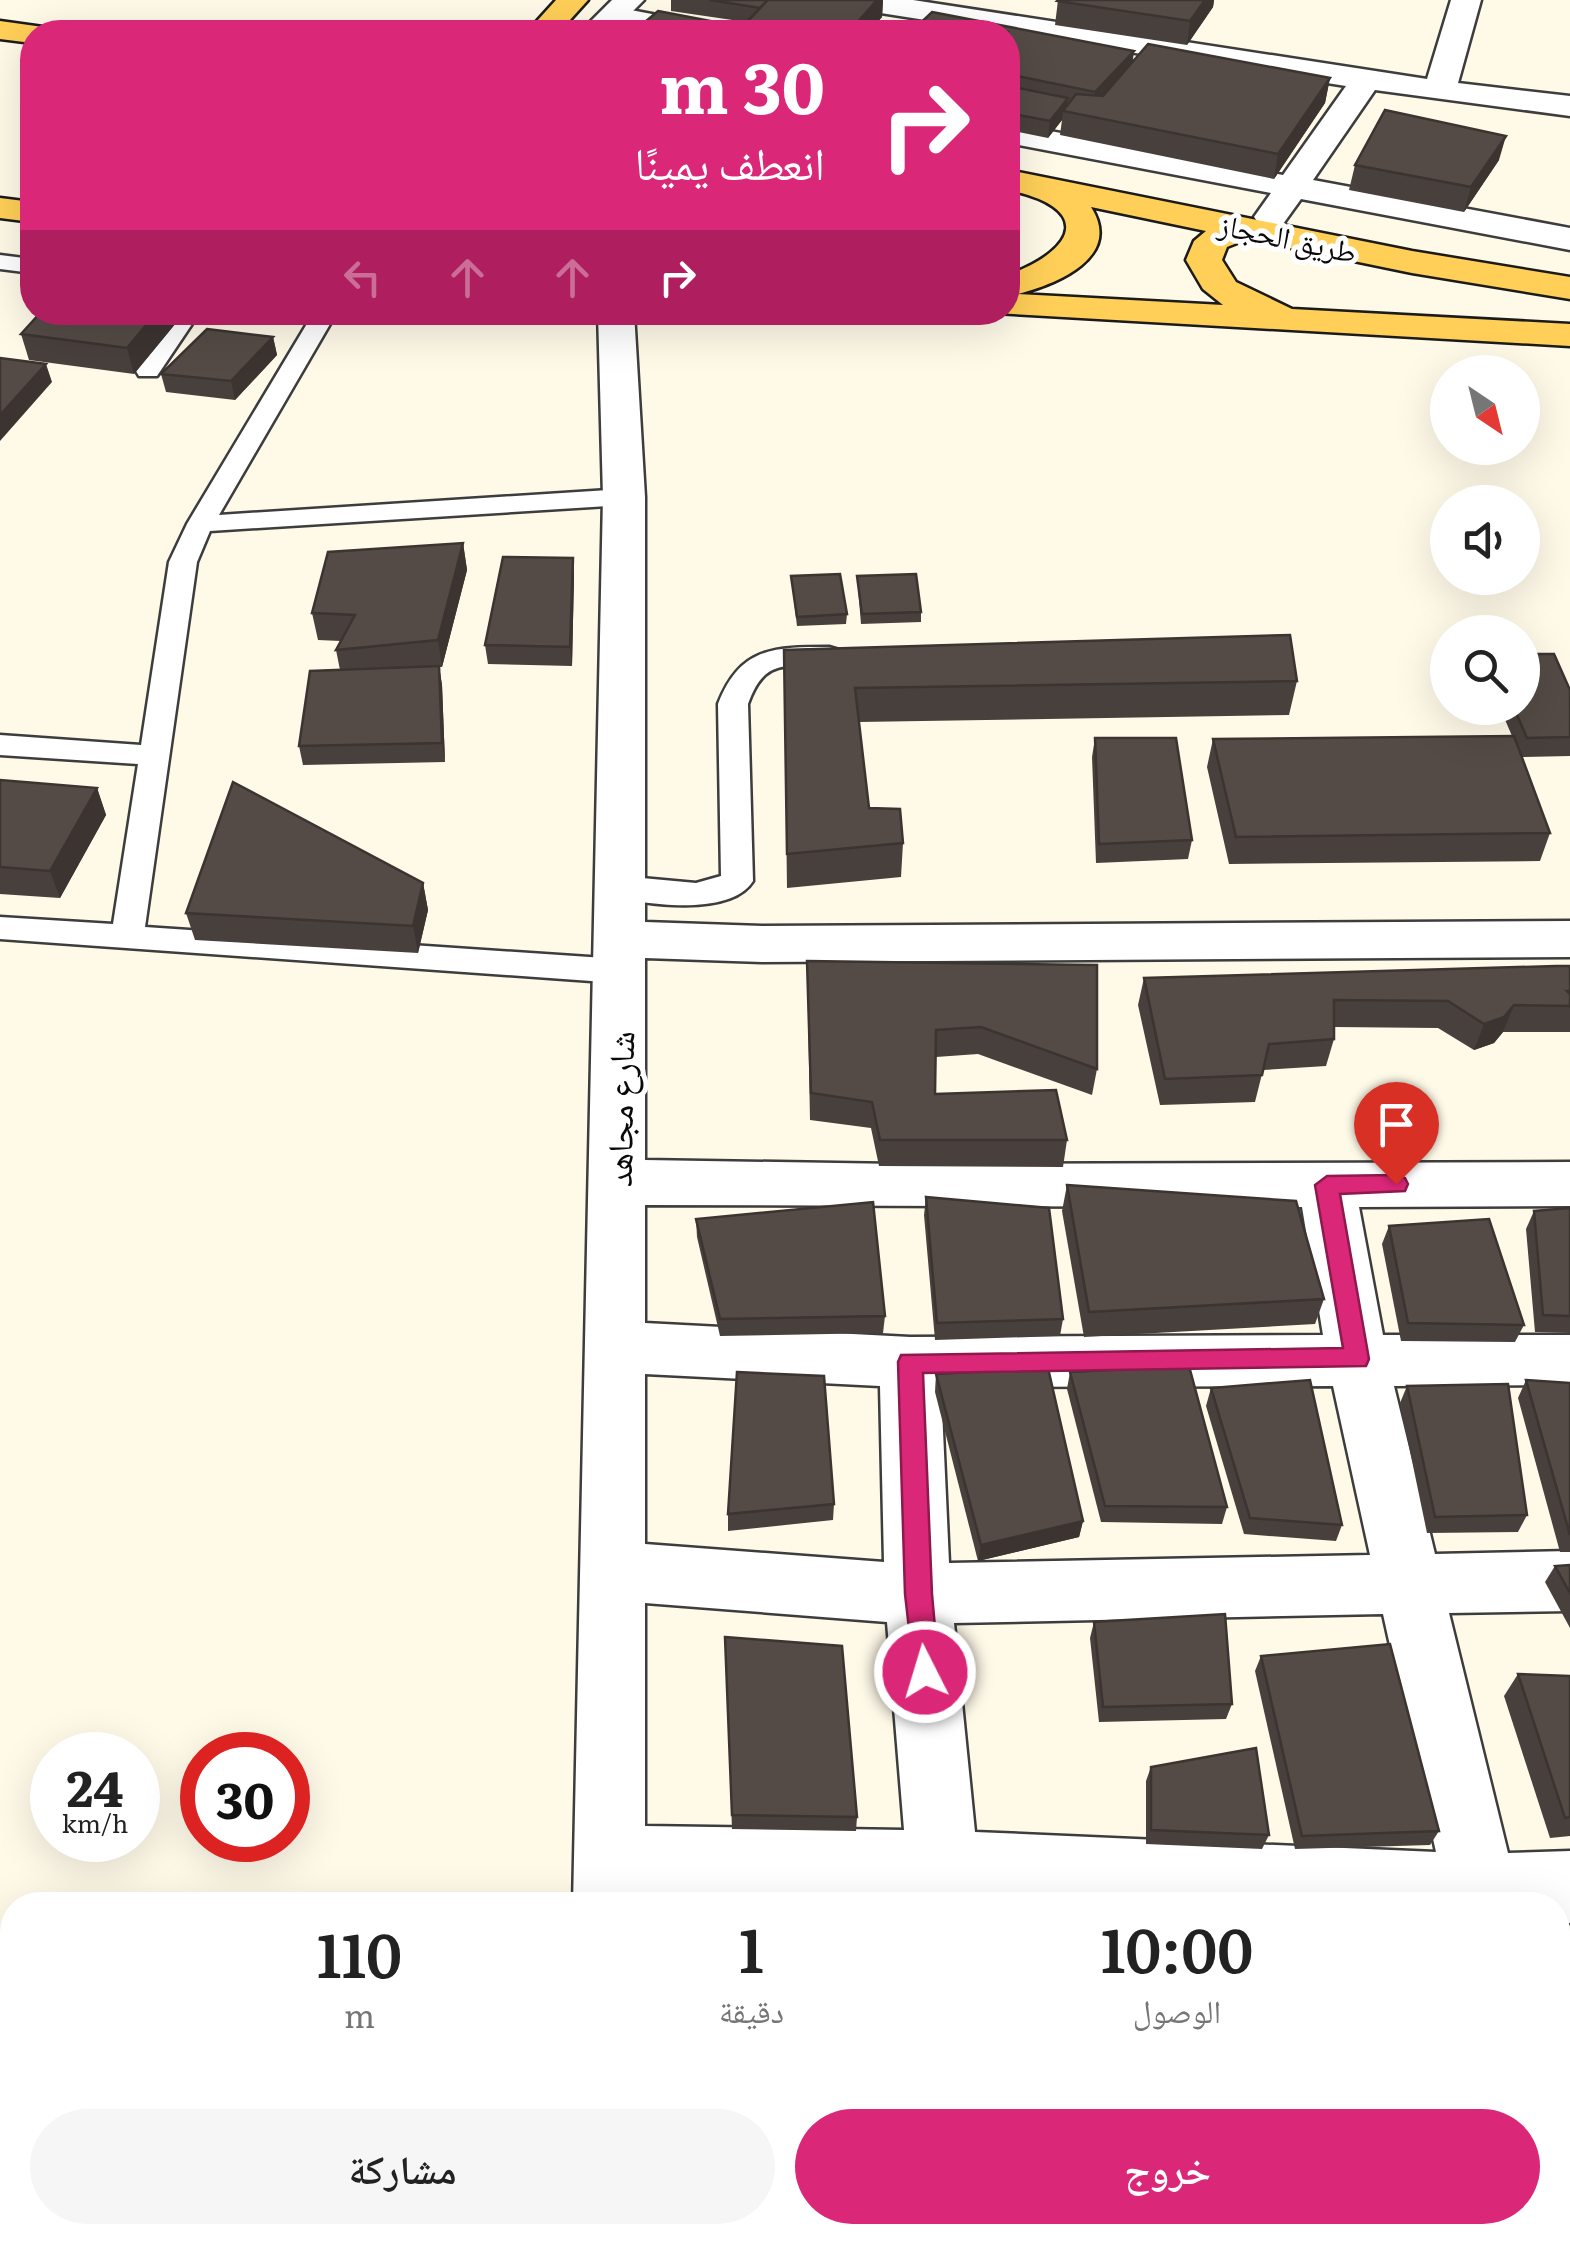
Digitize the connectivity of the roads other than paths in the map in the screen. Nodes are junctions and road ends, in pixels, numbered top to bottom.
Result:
1 (573, 0) edge
2 (855, 0) edge
3 (1466, 0) edge
4 (904, 4) edge
5 (554, 20) edge
6 (1001, 20) edge
7 (1020, 23) edge
8 (1366, 80) junction
9 (1440, 91) junction
10 (1569, 111) edge
11 (1020, 135) edge
12 (1020, 182) edge
13 (1020, 184) edge
14 (1288, 189) junction
15 (1254, 229) junction
16 (1570, 240) edge
17 (1020, 282) edge
18 (1570, 288) edge
19 (1020, 307) edge
20 (1300, 321) junction
21 (180, 325) edge
22 (318, 325) edge
23 (617, 325) edge
24 (1570, 335) edge
25 (148, 371) dead end
26 (624, 497) junction
27 (200, 524) junction
28 (860, 655) edge
29 (0, 745) edge
30 (153, 755) junction
31 (0, 928) edge
32 (619, 932) junction
33 (126, 938) junction
34 (1570, 939) edge
35 (617, 1182) junction
36 (1570, 1184) edge
37 (1327, 1185) junction
38 (615, 1347) junction
39 (1357, 1359) junction
40 (1570, 1360) edge
41 (910, 1362) junction
42 (612, 1571) junction
43 (1570, 1581) edge
44 (1412, 1586) junction
45 (918, 1594) junction
46 (609, 1883) edge
47 (944, 1885) edge
48 (1570, 1887) edge
49 (1234, 1892) edge
50 (1481, 1892) edge
51 (1530, 1892) edge

1 - 5 main road
2 - 4 street
3 - 9 street
4 - 6 street
7 - 8 street
8 - 9 street
8 - 14 street
9 - 10 street
11 - 14 street
12 - 15 main road, طريق الحجاز
13 - 17 main road
14 - 15 street
14 - 16 street
15 - 18 main road, طريق الحجاز
15 - 20 main road
19 - 20 main road
20 - 24 main road
21 - 25 lane
22 - 27 lane
23 - 26 street, شارع مجاهد
26 - 27 lane
26 - 32 street, شارع مجاهد
27 - 30 lane
28 - 32 lane
29 - 30 lane
30 - 33 lane
31 - 33 lane
32 - 33 lane
32 - 34 street
32 - 35 street, شارع مجاهد
35 - 37 street
35 - 38 street, شارع مجاهد
36 - 37 street
37 - 39 street
38 - 41 street
38 - 42 street, شارع مجاهد
39 - 40 street
39 - 41 street
39 - 44 street
41 - 45 street
42 - 45 street
42 - 46 street, شارع مجاهد
43 - 44 street
44 - 45 street
44 - 50 street
45 - 47 street
46 - 47 street
47 - 49 street
48 - 51 street

